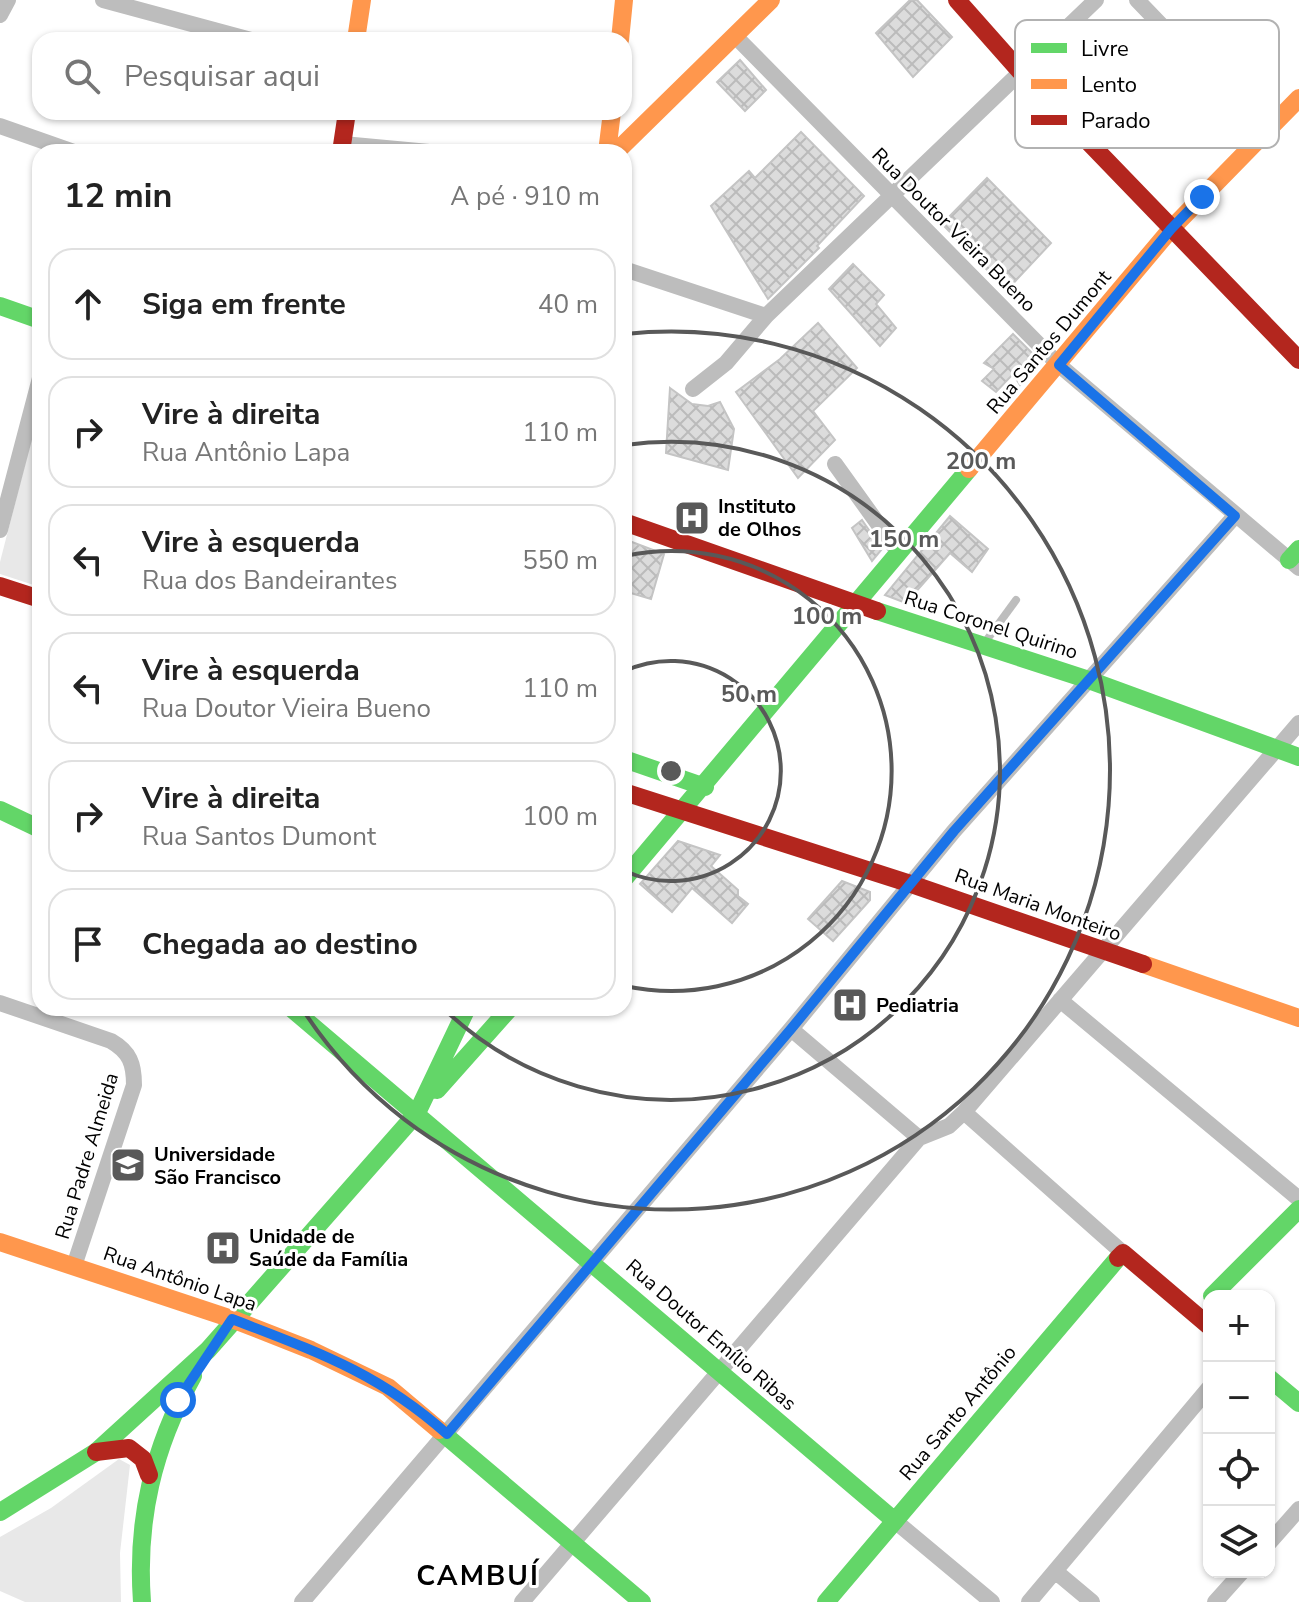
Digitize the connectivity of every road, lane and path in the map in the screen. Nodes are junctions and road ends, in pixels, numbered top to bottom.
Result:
1 (8, 0) edge
2 (103, 0) edge
3 (362, 0) edge
4 (624, 0) edge
5 (771, 0) edge
6 (957, 0) edge
7 (1096, 0) edge
8 (1137, 0) edge
9 (0, 15) edge
10 (1074, 20) edge
11 (1156, 20) edge
12 (221, 32) edge
13 (357, 32) edge
14 (621, 32) edge
15 (735, 36) junction
16 (1015, 65) edge
17 (1015, 74) edge
18 (1299, 98) edge
19 (1279, 117) edge
20 (346, 120) edge
21 (611, 120) edge
22 (0, 126) edge
23 (51, 144) edge
24 (343, 144) edge
25 (608, 144) edge
26 (624, 144) edge
27 (1094, 148) edge
28 (1249, 148) edge
29 (892, 197) junction
30 (1171, 229) junction
31 (632, 272) edge
32 (0, 306) edge
33 (766, 316) junction
34 (32, 317) edge
35 (1299, 360) edge
36 (1059, 365) junction
37 (693, 389) dead end
38 (32, 408) edge
39 (835, 464) dead end
40 (1235, 516) junction
41 (632, 525) edge
42 (0, 530) edge
43 (899, 553) junction
44 (1296, 559) edge
45 (0, 586) edge
46 (32, 596) edge
47 (1016, 600) dead end
48 (857, 604) junction
49 (983, 645) junction
50 (1086, 679) junction
51 (1299, 723) edge
52 (1278, 748) junction
53 (1299, 757) edge
54 (632, 762) edge
55 (705, 787) junction
56 (632, 795) edge
57 (0, 810) edge
58 (683, 812) junction
59 (32, 825) edge
60 (632, 870) edge
61 (911, 884) junction
62 (1101, 951) junction
63 (1060, 1000) junction
64 (0, 1003) edge
65 (32, 1014) edge
66 (38, 1016) edge
67 (301, 1016) edge
68 (463, 1016) edge
69 (503, 1016) edge
70 (1299, 1018) edge
71 (791, 1029) junction
72 (964, 1112) junction
73 (417, 1113) junction
74 (919, 1138) junction
75 (1299, 1199) edge
76 (1299, 1209) edge
77 (0, 1242) edge
78 (1123, 1253) junction
79 (591, 1260) junction
80 (74, 1266) junction
81 (1219, 1290) edge
82 (232, 1319) junction
83 (1202, 1320) edge
84 (208, 1350) junction
85 (719, 1371) junction
86 (1275, 1383) edge
87 (1203, 1395) edge
88 (1299, 1403) edge
89 (447, 1434) junction
90 (96, 1452) junction
91 (149, 1475) junction
92 (1299, 1509) edge
93 (0, 1512) edge
94 (895, 1521) junction
95 (1275, 1536) edge
96 (572, 1541) junction
97 (1055, 1571) junction
98 (1237, 1578) edge
99 (142, 1602) edge
100 (302, 1602) edge
101 (522, 1602) edge
102 (642, 1602) edge
103 (826, 1602) edge
104 (992, 1602) edge
105 (1029, 1602) edge
106 (1092, 1602) edge
107 (1215, 1602) edge

1 - 9 street
2 - 12 street
3 - 13 street
4 - 14 street
5 - 15 street
6 - 16 street
7 - 10 street
8 - 11 street
15 - 26 street
15 - 29 street, Rua Doutor Vieira Bueno
17 - 29 street
18 - 19 street, Rua Santos Dumont
20 - 24 street
21 - 25 street
22 - 23 street
27 - 30 street
28 - 30 street, Rua Santos Dumont
29 - 33 street
29 - 36 street, Rua Doutor Vieira Bueno
30 - 35 street
30 - 36 street, Rua Santos Dumont
31 - 33 street
32 - 34 street
33 - 37 street
36 - 40 street, Rua Doutor Vieira Bueno
36 - 43 street, Rua Santos Dumont
38 - 42 street
39 - 43 street
40 - 44 street, Rua Doutor Vieira Bueno
40 - 50 street
41 - 48 street, Rua Coronel Quirino
43 - 48 street, Rua Santos Dumont
45 - 46 street
47 - 49 lane
48 - 49 street, Rua Coronel Quirino
48 - 55 street, Rua Santos Dumont
49 - 50 street, Rua Coronel Quirino
50 - 52 street, Rua Coronel Quirino
50 - 61 street
51 - 52 street
52 - 53 street, Rua Coronel Quirino
52 - 62 street
54 - 55 street
55 - 58 street, Rua Santos Dumont
56 - 58 street, Rua Maria Monteiro
57 - 59 street
58 - 60 street, Rua Santos Dumont
58 - 61 street, Rua Maria Monteiro
61 - 62 street, Rua Maria Monteiro
61 - 71 street
62 - 63 street
62 - 70 street, Rua Maria Monteiro
63 - 72 street
63 - 75 street
64 - 65 street, Rua Padre Almeida
66 - 80 street, Rua Padre Almeida
67 - 73 street, Rua Doutor Emílio Ribas
68 - 73 street
69 - 73 street
71 - 74 street
71 - 79 street
72 - 74 street
72 - 78 street
73 - 79 street, Rua Doutor Emílio Ribas
73 - 82 street
74 - 85 street
76 - 81 street
77 - 80 street, Rua Antônio Lapa
78 - 83 street
78 - 94 street, Rua Santo Antônio
79 - 85 street, Rua Doutor Emílio Ribas
79 - 89 street
80 - 82 street, Rua Antônio Lapa
82 - 84 street
82 - 89 street, Rua Antônio Lapa
84 - 90 street
84 - 91 street
85 - 94 street, Rua Doutor Emílio Ribas
85 - 96 street
86 - 88 street
87 - 97 street
89 - 96 street, Rua Antônio Lapa
89 - 100 street
90 - 91 street
90 - 93 street
91 - 99 street
92 - 95 street
94 - 103 street, Rua Santo Antônio
94 - 104 street, Rua Doutor Emílio Ribas
96 - 101 street
96 - 102 street, Rua Antônio Lapa
97 - 105 street
97 - 106 street
98 - 107 street

